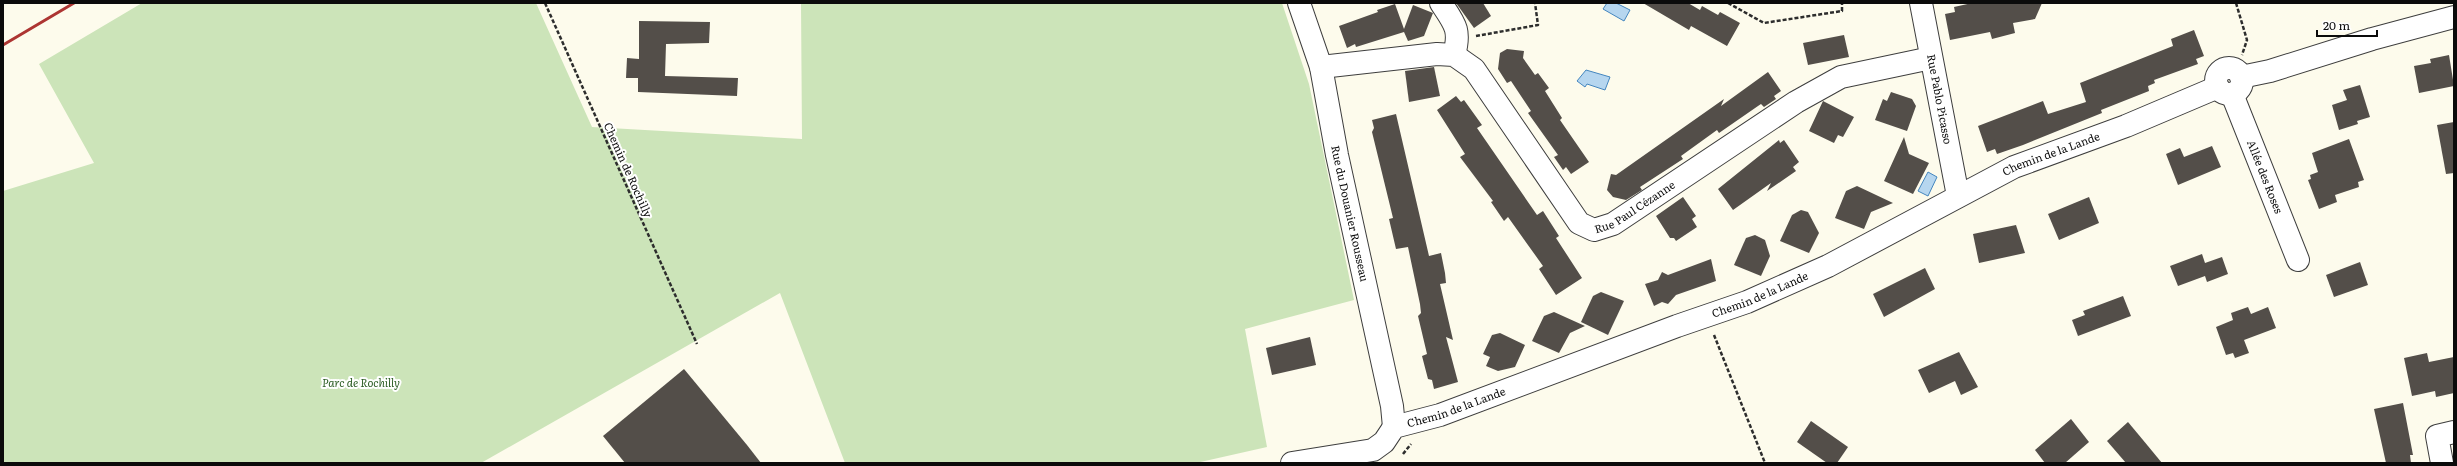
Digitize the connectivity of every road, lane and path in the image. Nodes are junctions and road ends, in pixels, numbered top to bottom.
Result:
1 (544, 3) edge
2 (1299, 3) edge
3 (1441, 3) edge
4 (1535, 3) edge
5 (1728, 3) edge
6 (1842, 3) edge
7 (1921, 3) edge
8 (2236, 3) edge
9 (2454, 17) edge
10 (1456, 47) junction
11 (1931, 58) junction
12 (1321, 67) junction
13 (2232, 82) junction
14 (1958, 196) junction
15 (2298, 260) dead end
16 (1708, 332) dead end
17 (697, 344) dead end
18 (1394, 427) junction
19 (2454, 432) edge
20 (1413, 443) dead end
21 (1399, 458) dead end
22 (1292, 463) edge
23 (1765, 463) edge
24 (2442, 463) edge

1 - 17 path, Chemin de Rochilly
2 - 12 street, Rue du Douanier Rousseau
3 - 10 street
4 - 10 path
5 - 6 path
7 - 11 street, Rue Pablo Picasso
8 - 13 path
9 - 13 street, Chemin de la Lande
10 - 11 street, Rue Paul Cézanne
10 - 12 street
11 - 14 street, Rue Pablo Picasso
12 - 18 street, Rue du Douanier Rousseau
13 - 14 street, Chemin de la Lande
13 - 15 street, Allée des Roses
14 - 18 street, Chemin de la Lande
16 - 23 path
18 - 22 street, Chemin de la Lande
19 - 24 street
20 - 21 path

